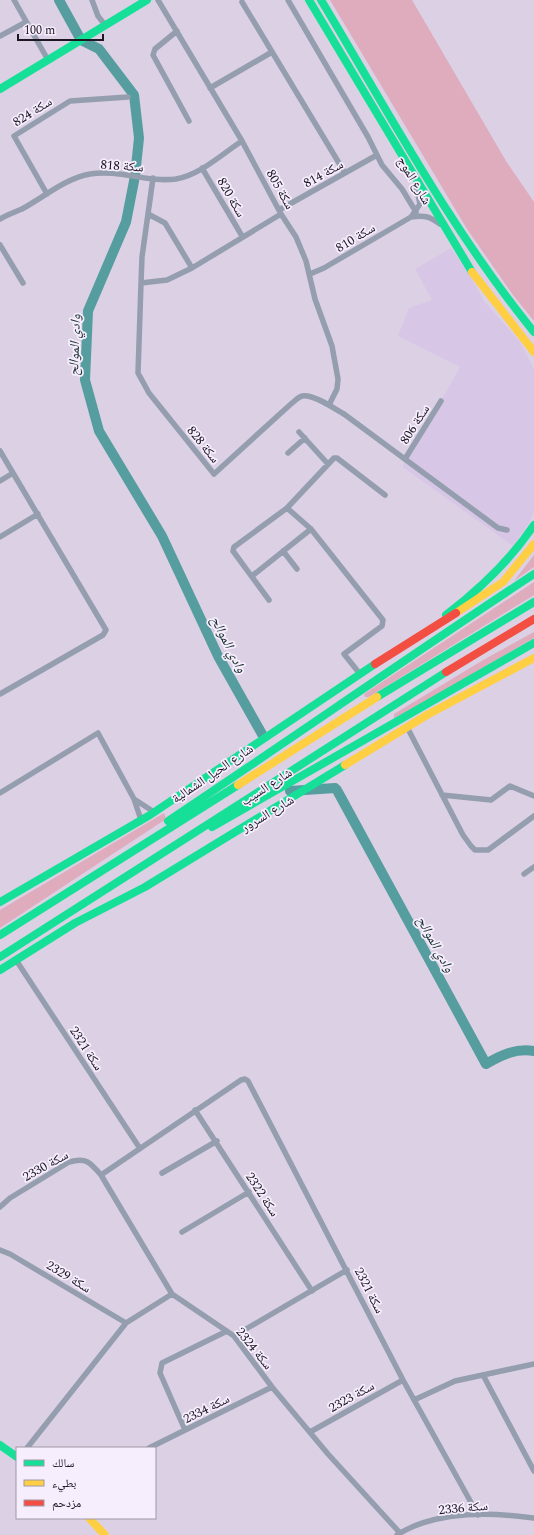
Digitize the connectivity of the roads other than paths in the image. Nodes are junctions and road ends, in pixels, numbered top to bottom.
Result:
1 (14, 0) edge
2 (92, 0) edge
3 (147, 0) edge
4 (158, 0) edge
5 (288, 0) edge
6 (309, 0) edge
7 (321, 0) edge
8 (242, 2) dead end
9 (26, 22) junction
10 (105, 25) junction
11 (177, 31) junction
12 (0, 36) edge
13 (272, 52) junction
14 (48, 60) junction
15 (210, 88) junction
16 (0, 89) edge
17 (128, 97) dead end
18 (189, 121) dead end
19 (242, 141) junction
20 (377, 155) junction
21 (202, 168) junction
22 (345, 173) junction
23 (413, 176) junction
24 (153, 178) junction
25 (47, 194) junction
26 (280, 212) junction
27 (416, 212) junction
28 (148, 214) junction
29 (411, 217) junction
30 (0, 219) edge
31 (443, 227) junction
32 (242, 236) junction
33 (0, 245) edge
34 (192, 268) junction
35 (310, 274) junction
36 (23, 283) dead end
37 (141, 283) junction
38 (534, 332) edge
39 (534, 352) edge
40 (441, 401) dead end
41 (329, 405) junction
42 (299, 432) dead end
43 (305, 438) junction
44 (0, 451) edge
45 (288, 453) dead end
46 (405, 459) junction
47 (6, 460) junction
48 (0, 463) edge
49 (328, 464) junction
50 (13, 473) junction
51 (0, 481) edge
52 (385, 495) dead end
53 (287, 508) junction
54 (38, 514) junction
55 (534, 524) edge
56 (311, 529) junction
57 (507, 530) dead end
58 (0, 537) edge
59 (534, 544) edge
60 (283, 551) junction
61 (297, 569) dead end
62 (534, 574) edge
63 (252, 576) junction
64 (269, 600) dead end
65 (534, 602) edge
66 (534, 619) edge
67 (418, 636) junction
68 (534, 644) edge
69 (534, 658) edge
70 (360, 674) junction
71 (0, 694) edge
72 (408, 727) junction
73 (0, 793) edge
74 (442, 795) junction
75 (534, 796) edge
76 (134, 799) junction
77 (154, 812) junction
78 (534, 816) edge
79 (141, 820) junction
80 (160, 854) junction
81 (534, 867) edge
82 (103, 869) junction
83 (524, 874) dead end
84 (0, 902) edge
85 (0, 935) edge
86 (0, 957) edge
87 (16, 960) junction
88 (0, 970) edge
89 (195, 1110) junction
90 (217, 1141) junction
91 (139, 1147) junction
92 (162, 1173) dead end
93 (101, 1175) junction
94 (249, 1192) junction
95 (0, 1207) edge
96 (182, 1232) dead end
97 (0, 1250) edge
98 (347, 1270) junction
99 (312, 1290) junction
100 (172, 1294) junction
101 (126, 1323) junction
102 (227, 1330) junction
103 (234, 1336) junction
104 (534, 1364) edge
105 (483, 1375) junction
106 (403, 1380) junction
107 (272, 1387) junction
108 (414, 1400) junction
109 (185, 1430) junction
110 (310, 1432) junction
111 (0, 1445) edge
112 (28, 1447) edge
113 (151, 1447) edge
114 (16, 1456) edge
115 (534, 1471) edge
116 (478, 1515) junction
117 (534, 1518) edge
118 (90, 1519) edge
119 (399, 1534) edge
120 (105, 1535) edge

1 - 9 street
2 - 10 street
3 - 10 main road
4 - 11 street, سكة 805
5 - 20 street
6 - 23 main road, شارع الموج
7 - 38 main road, شارع الموج
8 - 13 street
9 - 12 street
9 - 14 street
10 - 14 main road
11 - 15 street, سكة 805
11 - 18 street
13 - 15 street
13 - 22 street
14 - 16 main road
15 - 19 street, سكة 805
17 - 25 street, سكة 824
19 - 21 street, سكة 818
19 - 26 street, سكة 805
20 - 22 street, سكة 814
20 - 27 street
21 - 24 street, سكة 818
21 - 32 street, سكة 820
22 - 26 street, سكة 814
23 - 27 street
23 - 31 main road, شارع الموج
24 - 25 street, سكة 818
24 - 28 street
25 - 30 street, سكة 818
26 - 32 street
26 - 35 street, سكة 805
27 - 29 street, سكة 810
28 - 34 street
28 - 37 street
29 - 31 street, سكة 810
29 - 35 street, سكة 810
31 - 39 main road, شارع الموج
32 - 34 street
33 - 36 street
34 - 37 street
35 - 41 street, سكة 805
37 - 41 street, سكة 828
40 - 46 street, سكة 806
41 - 46 street, سكة 828
42 - 43 street
43 - 45 street
43 - 49 street
44 - 47 street
46 - 57 street, سكة 828
47 - 48 street
47 - 50 street
49 - 52 street
49 - 53 street
50 - 51 street
50 - 54 street
53 - 56 street
53 - 63 street
54 - 58 street
54 - 71 street
55 - 67 main road, شارع الحيل الشمالية
56 - 60 street
56 - 70 street
59 - 67 main road, شارع الحيل الشمالية
60 - 61 street
60 - 63 street
62 - 82 main road
63 - 64 street
65 - 82 main road, شارع السيب
66 - 80 main road, شارع السيب
67 - 70 main road, شارع الحيل الشمالية
68 - 80 main road
69 - 72 main road, شارع السرور
70 - 77 main road, شارع الحيل الشمالية
72 - 74 street
72 - 87 main road, شارع السرور
73 - 76 street
74 - 75 street
74 - 78 street
76 - 77 street
76 - 79 street
77 - 79 main road, شارع الحيل الشمالية
79 - 84 main road, شارع الحيل الشمالية
80 - 86 main road, شارع السيب
81 - 83 street
82 - 85 main road, شارع السيب
87 - 88 main road, شارع السرور
87 - 91 street, سكة 2321
89 - 90 street, سكة 2322
89 - 91 street
89 - 98 street, سكة 2321
90 - 92 street
90 - 94 street, سكة 2322
91 - 93 street
93 - 95 street, سكة 2330
93 - 100 street, سكة 2324
94 - 96 street
94 - 99 street, سكة 2322
97 - 101 street, سكة 2329
98 - 99 street
98 - 106 street, سكة 2321
99 - 103 street
100 - 101 street
100 - 102 street, سكة 2324
101 - 112 street
102 - 103 street, سكة 2324
102 - 109 street
103 - 107 street, سكة 2324
104 - 105 street
105 - 108 street
105 - 115 street
106 - 108 street, سكة 2321
106 - 110 street, سكة 2323
107 - 109 street, سكة 2334
107 - 110 street, سكة 2324
108 - 116 street, سكة 2321
109 - 113 street, سكة 2334
110 - 119 street, سكة 2324
111 - 114 main road
116 - 117 street, سكة 2336
116 - 119 street, سكة 2336
118 - 120 main road

